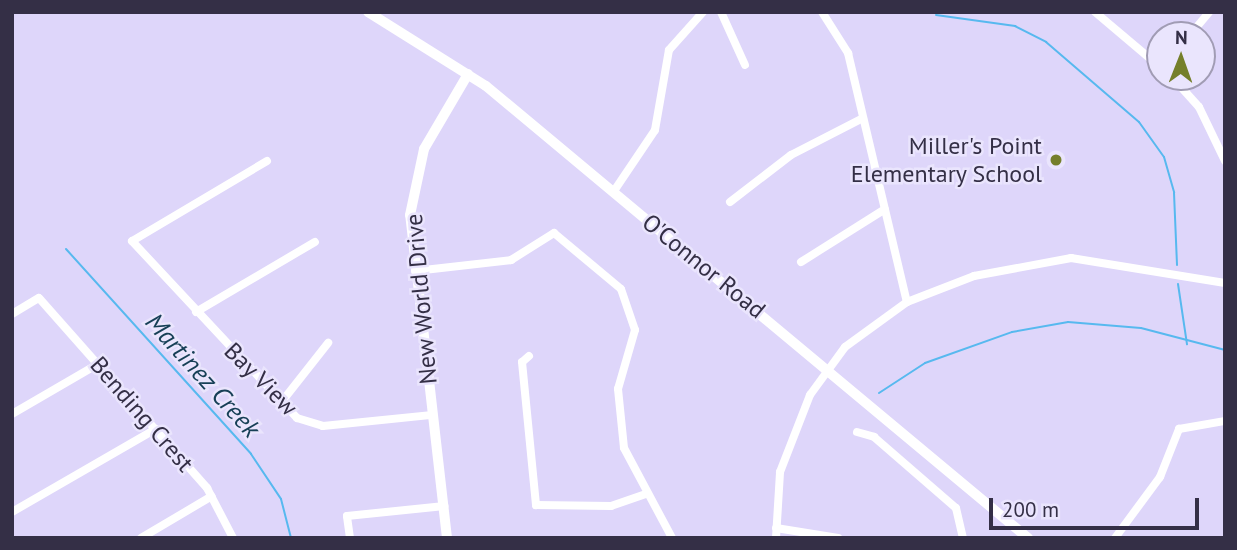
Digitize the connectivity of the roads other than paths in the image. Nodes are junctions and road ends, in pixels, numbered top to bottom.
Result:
1 (368, 12) edge
2 (703, 12) edge
3 (721, 12) edge
4 (822, 12) edge
5 (1095, 12) edge
6 (1146, 55) edge
7 (745, 65) dead end
8 (468, 74) junction
9 (1185, 91) edge
10 (863, 118) junction
11 (1224, 157) edge
12 (267, 161) dead end
13 (614, 191) junction
14 (730, 202) dead end
15 (885, 209) junction
16 (315, 242) dead end
17 (801, 262) dead end
18 (415, 271) junction
19 (1225, 283) edge
20 (907, 302) junction
21 (196, 312) junction
22 (12, 314) edge
23 (328, 343) dead end
24 (529, 356) dead end
25 (98, 364) junction
26 (828, 368) junction
27 (280, 404) junction
28 (12, 414) edge
29 (432, 415) junction
30 (1225, 421) edge
31 (156, 429) junction
32 (857, 432) dead end
33 (645, 494) junction
34 (212, 496) junction
35 (444, 506) junction
36 (12, 512) edge
37 (776, 528) junction
38 (141, 538) edge
39 (233, 538) edge
40 (350, 538) edge
41 (447, 538) edge
42 (672, 538) edge
43 (776, 538) edge
44 (838, 538) edge
45 (963, 538) edge
46 (1028, 538) edge
47 (1115, 538) edge

1 - 8 main road, O'Connor Road
2 - 13 street
3 - 7 street
4 - 10 street
5 - 6 street
8 - 13 main road, O'Connor Road
8 - 18 street, New World Drive
9 - 11 street
10 - 14 street
10 - 15 street
12 - 21 street, Bay View
13 - 26 main road, O'Connor Road
15 - 17 street
15 - 20 street
16 - 21 street
18 - 29 street, New World Drive
18 - 33 street
19 - 20 street
20 - 26 street
21 - 27 street, Bay View
22 - 25 street, Bending Crest
23 - 27 street
24 - 33 street
25 - 28 street
25 - 31 street, Bending Crest
26 - 37 street
26 - 46 main road, O'Connor Road
27 - 29 street, Bay View
29 - 35 street, New World Drive
30 - 47 street
31 - 34 street, Bending Crest
31 - 36 street
32 - 45 street
33 - 42 street
34 - 38 street
34 - 39 street, Bending Crest
35 - 40 street
35 - 41 street, New World Drive
37 - 43 street
37 - 44 street

